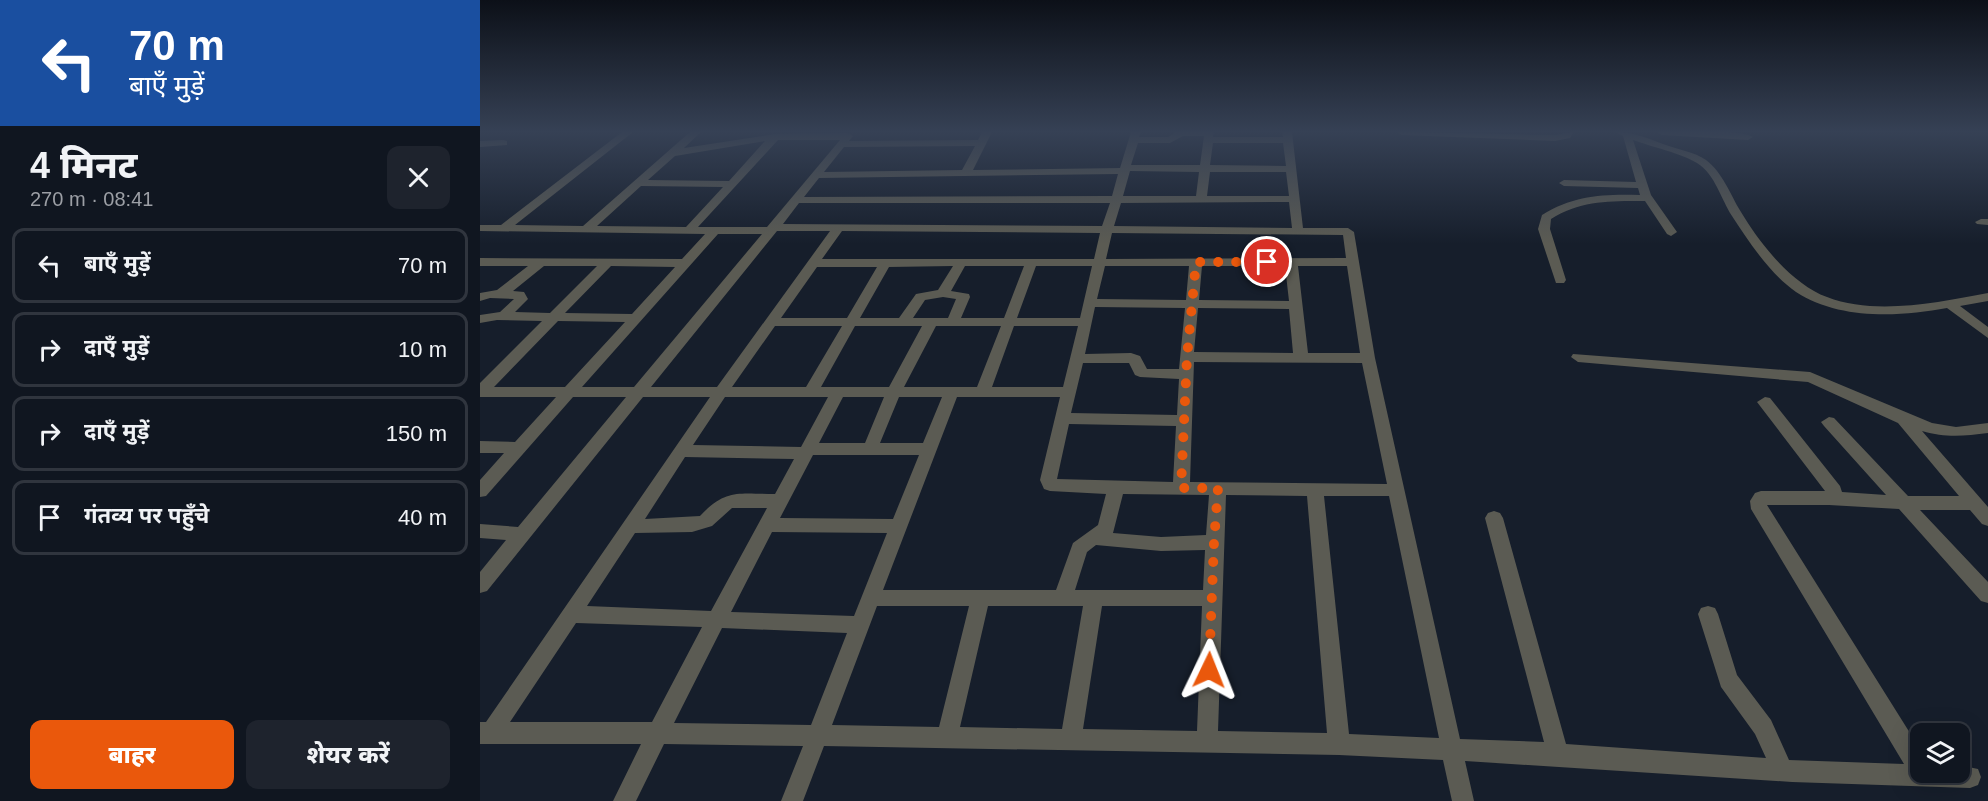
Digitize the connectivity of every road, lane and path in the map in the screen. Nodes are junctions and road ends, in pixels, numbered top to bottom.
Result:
1 (580, 169) edge
2 (653, 169) edge
3 (746, 169) edge
4 (821, 169) edge
5 (968, 169) edge
6 (1150, 169) edge
7 (1206, 169) edge
8 (1291, 169) edge
9 (1636, 169) edge
10 (1709, 169) edge
11 (1125, 170) junction
12 (966, 173) junction
13 (816, 175) junction
14 (638, 183) junction
15 (1564, 183) dead end
16 (732, 184) junction
17 (1642, 185) junction
18 (1116, 198) junction
19 (1648, 198) junction
20 (1201, 199) junction
21 (1294, 199) junction
22 (796, 200) junction
23 (839, 227) junction
24 (480, 228) edge
25 (504, 228) junction
26 (586, 229) junction
27 (772, 229) junction
28 (689, 230) junction
29 (715, 230) junction
30 (1107, 230) junction
31 (1298, 232) junction
32 (1671, 232) dead end
33 (480, 262) edge
34 (541, 262) junction
35 (607, 262) junction
36 (1196, 262) junction
37 (1291, 262) junction
38 (1353, 262) junction
39 (686, 263) junction
40 (814, 263) junction
41 (885, 263) junction
42 (961, 263) junction
43 (1031, 263) junction
44 (1100, 263) junction
45 (1560, 280) dead end
46 (502, 293) junction
47 (943, 293) junction
48 (480, 297) edge
49 (1988, 297) edge
50 (1090, 303) junction
51 (1948, 303) junction
52 (1192, 304) junction
53 (1296, 305) junction
54 (503, 316) junction
55 (553, 318) junction
56 (637, 318) junction
57 (480, 320) edge
58 (771, 322) junction
59 (852, 322) junction
60 (903, 322) junction
61 (931, 322) junction
62 (953, 322) junction
63 (1008, 322) junction
64 (1086, 322) junction
65 (1988, 334) edge
66 (1187, 357) junction
67 (1578, 357) dead end
68 (1301, 358) junction
69 (1368, 358) junction
70 (1077, 359) junction
71 (1186, 374) junction
72 (480, 392) edge
73 (894, 392) junction
74 (951, 392) junction
75 (983, 392) junction
76 (1069, 392) junction
77 (569, 393) junction
78 (638, 393) junction
79 (720, 393) junction
80 (810, 393) junction
81 (838, 393) junction
82 (1765, 402) dead end
83 (1063, 418) junction
84 (1903, 419) junction
85 (1183, 421) junction
86 (1829, 422) dead end
87 (1988, 428) edge
88 (480, 447) edge
89 (519, 448) junction
90 (870, 449) junction
91 (928, 449) junction
92 (681, 451) junction
93 (807, 451) junction
94 (1116, 488) junction
95 (1181, 488) junction
96 (1218, 488) junction
97 (1315, 488) junction
98 (1396, 490) junction
99 (480, 491) edge
100 (1829, 498) junction
101 (780, 501) junction
102 (1903, 503) junction
103 (1973, 503) junction
104 (1494, 519) dead end
105 (1988, 519) edge
106 (767, 525) junction
107 (630, 526) junction
108 (899, 526) junction
109 (480, 531) edge
110 (522, 534) junction
111 (1093, 538) junction
112 (1214, 542) junction
113 (480, 585) edge
114 (1988, 595) edge
115 (871, 598) junction
116 (980, 598) junction
117 (1063, 598) junction
118 (1094, 598) junction
119 (1212, 598) junction
120 (571, 614) junction
121 (1708, 614) dead end
122 (716, 621) junction
123 (860, 625) junction
124 (486, 733) edge
125 (658, 733) junction
126 (817, 737) junction
127 (947, 738) junction
128 (1071, 740) junction
129 (1207, 742) junction
130 (1339, 744) junction
131 (1454, 749) junction
132 (1910, 752) edge
133 (1558, 754) junction
134 (1782, 770) junction
135 (1910, 772) edge
136 (624, 801) edge
137 (792, 801) edge
138 (1463, 801) edge

1 - 25 street
2 - 14 street
3 - 16 street
4 - 13 street
5 - 12 street
6 - 11 street
7 - 20 street
8 - 21 street
9 - 17 street
10 - 51 street
11 - 12 street
11 - 18 street
12 - 13 street
13 - 22 street
14 - 16 street
14 - 26 street
15 - 17 street
16 - 28 street
17 - 19 street
18 - 20 street
18 - 22 street
18 - 30 street
19 - 32 street
19 - 45 street
20 - 21 street
21 - 31 street
22 - 27 street
23 - 27 street
23 - 30 street
23 - 40 street
24 - 25 street
25 - 26 street
26 - 28 street
27 - 29 street
27 - 78 street
28 - 29 street
29 - 39 street
30 - 31 street
30 - 44 street
31 - 38 street
33 - 34 street
34 - 35 street
34 - 46 street
35 - 39 street
35 - 55 street
36 - 37 street
36 - 44 street
36 - 52 street
37 - 38 street
37 - 53 street
38 - 69 street
39 - 56 street
40 - 41 street
40 - 58 street
41 - 42 street
41 - 59 street
42 - 43 street
42 - 47 street
43 - 44 street
43 - 63 street
44 - 50 street
46 - 48 street
46 - 54 street
47 - 60 street
47 - 62 street
49 - 51 street
50 - 52 street
50 - 64 street
51 - 65 street
52 - 53 street
52 - 66 street
53 - 68 street
54 - 55 street
54 - 57 street
55 - 56 street
55 - 72 street
56 - 77 street
58 - 59 street
58 - 79 street
59 - 60 street
59 - 80 street
60 - 61 street
61 - 62 street
61 - 73 street
62 - 63 street
63 - 64 street
63 - 75 street
64 - 70 street
66 - 68 street
66 - 71 street
67 - 84 street
68 - 69 street
69 - 98 street
70 - 71 street
70 - 76 street
71 - 85 street
72 - 77 street
73 - 74 street
73 - 81 street
73 - 90 street
74 - 75 street
74 - 91 street
75 - 76 street
76 - 83 street
77 - 78 street
77 - 89 street
78 - 79 street
78 - 110 street
79 - 80 street
79 - 92 street
80 - 81 street
81 - 93 street
82 - 100 street
83 - 85 street
83 - 94 street
84 - 87 street
84 - 103 street
85 - 95 street
86 - 102 street
88 - 89 street
89 - 99 street
90 - 91 street
90 - 93 street
91 - 108 street
92 - 93 street
92 - 107 street
93 - 101 street
94 - 95 street
94 - 111 street
95 - 96 street
96 - 97 street
96 - 112 street
97 - 98 street
97 - 130 street
98 - 131 street
100 - 102 street
100 - 132 street
101 - 106 street
101 - 107 street
102 - 103 street
102 - 114 street
103 - 105 street
104 - 133 street
106 - 108 street
106 - 122 street
107 - 120 street
108 - 115 street
109 - 110 street
110 - 113 street
111 - 112 street
111 - 117 street
112 - 119 street
115 - 116 street
115 - 123 street
116 - 117 street
116 - 127 street
117 - 118 street
118 - 119 street
118 - 128 street
119 - 129 street
120 - 122 street
120 - 124 street
121 - 134 street
122 - 123 street
122 - 125 street
123 - 126 street
124 - 125 street
125 - 126 street
125 - 136 street
126 - 127 street
126 - 137 street
127 - 128 street
128 - 129 street
129 - 130 street
130 - 131 street
131 - 133 street
131 - 138 street
133 - 134 street
134 - 135 street

